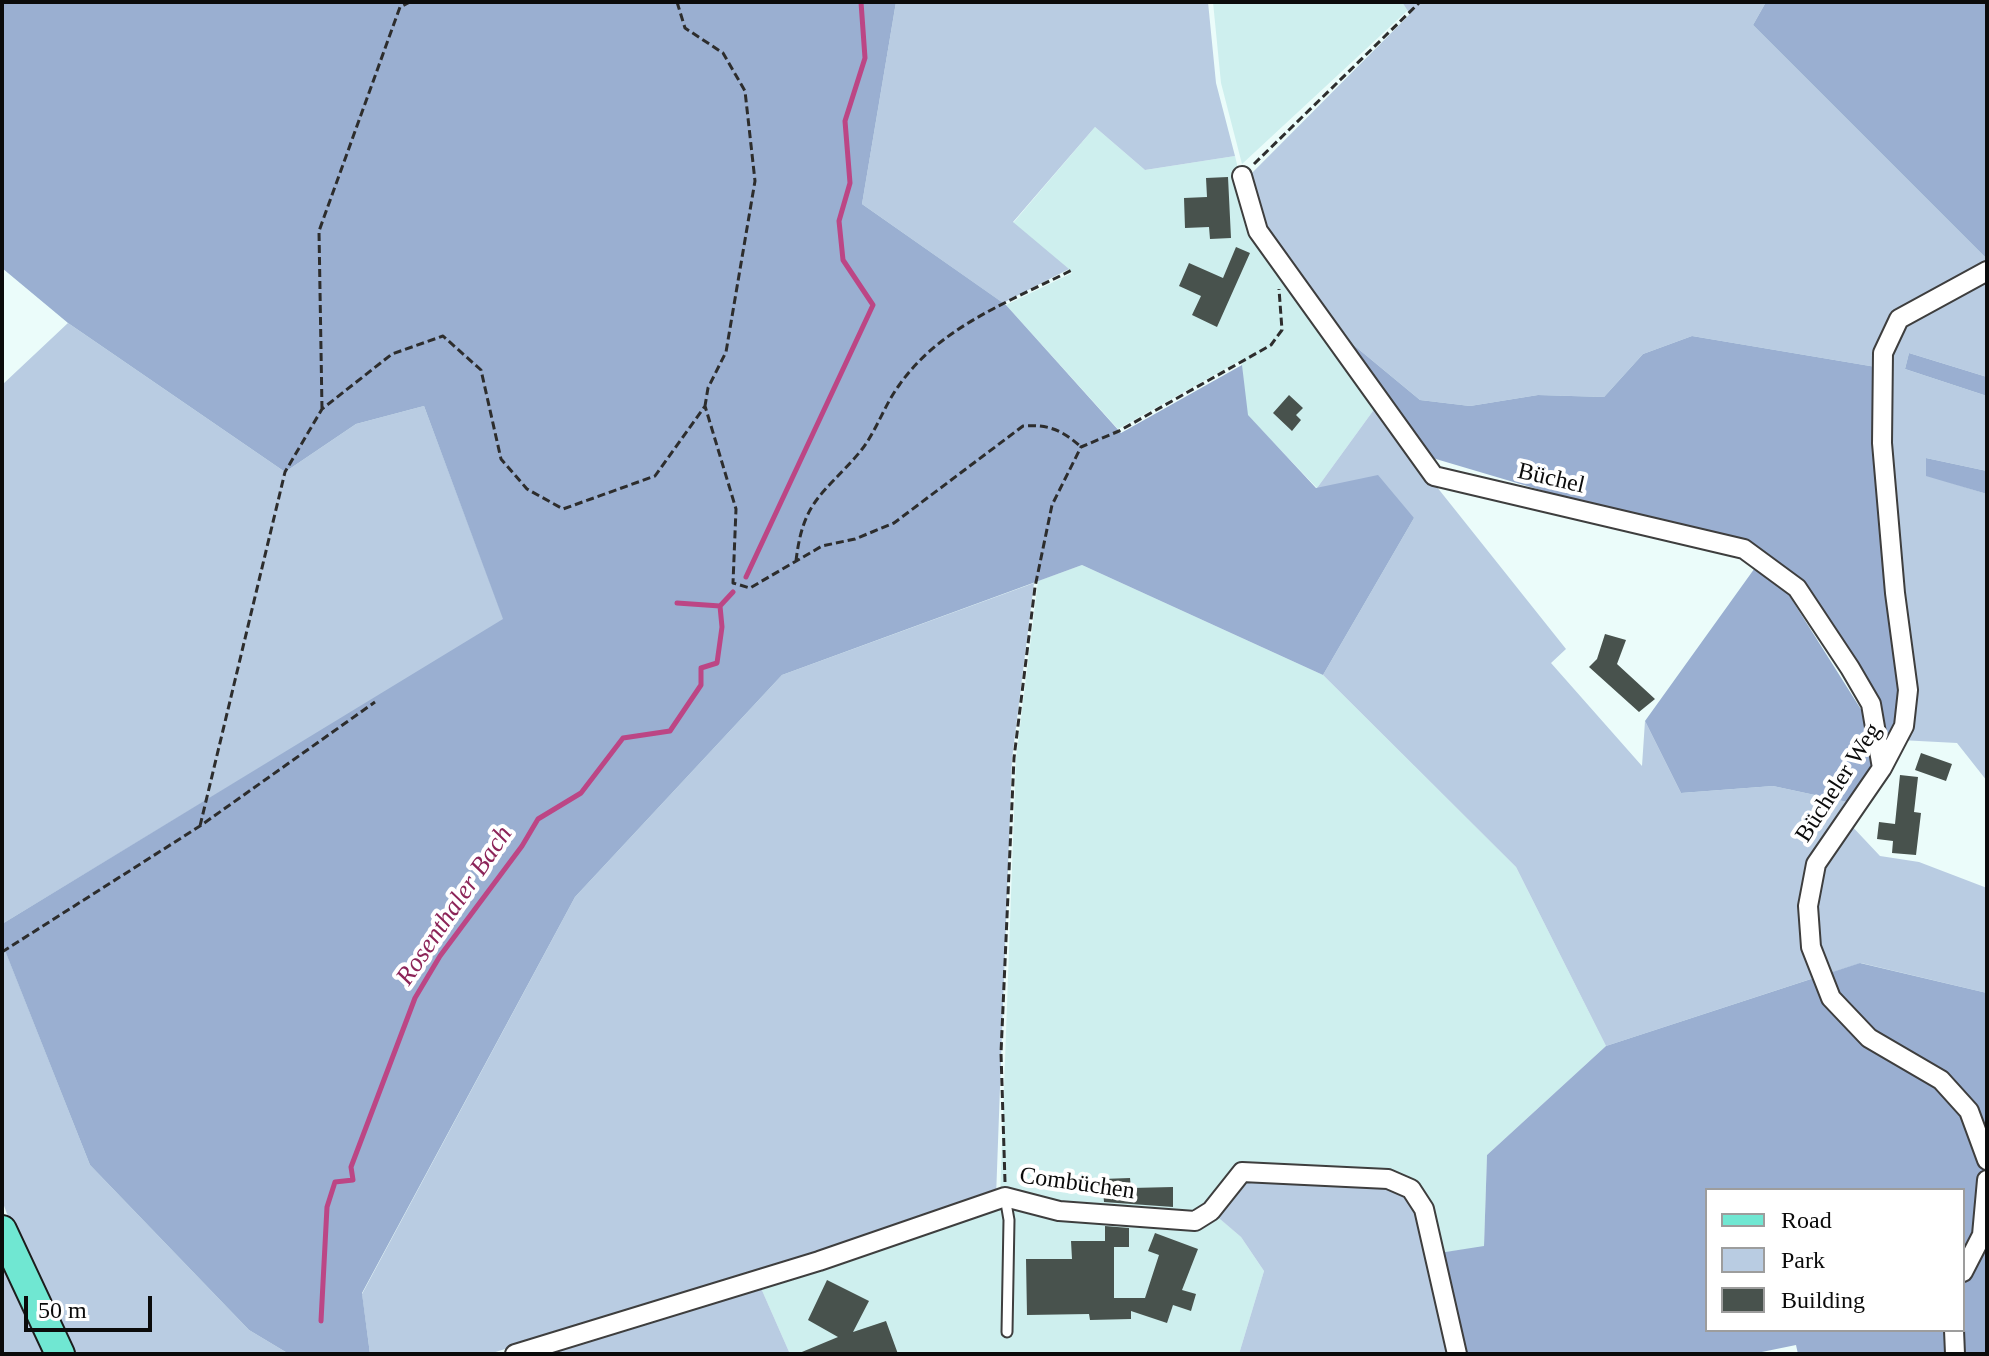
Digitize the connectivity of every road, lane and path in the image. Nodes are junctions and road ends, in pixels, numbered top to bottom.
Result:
1 (410, 2) edge
2 (677, 2) edge
3 (1420, 2) edge
4 (1242, 176) joint
5 (1072, 270) dead end
6 (1987, 271) edge
7 (1290, 275) junction
8 (705, 406) junction
9 (322, 409) junction
10 (1081, 447) junction
11 (796, 561) junction
12 (375, 702) dead end
13 (1882, 768) junction
14 (200, 826) junction
15 (2, 952) edge
16 (1987, 1160) edge
17 (1987, 1180) edge
18 (1005, 1197) junction
19 (2, 1230) edge
20 (1965, 1268) edge
21 (1007, 1332) dead end
22 (1954, 1332) edge
23 (60, 1354) edge
24 (515, 1354) edge
25 (1457, 1354) edge
26 (1955, 1354) edge

1 - 9 path
2 - 8 path
3 - 4 path
4 - 7 street, Büchel
5 - 11 path
6 - 13 street, Bücheler Weg
7 - 10 path
7 - 13 street, Büchel
8 - 9 path
8 - 11 path
9 - 14 path
10 - 11 path
10 - 18 path
12 - 14 path
13 - 16 street, Bücheler Weg
14 - 15 path
17 - 20 street
18 - 21 lane
18 - 24 street, Combüchen
18 - 25 street, Combüchen
19 - 23 main road
22 - 26 street

